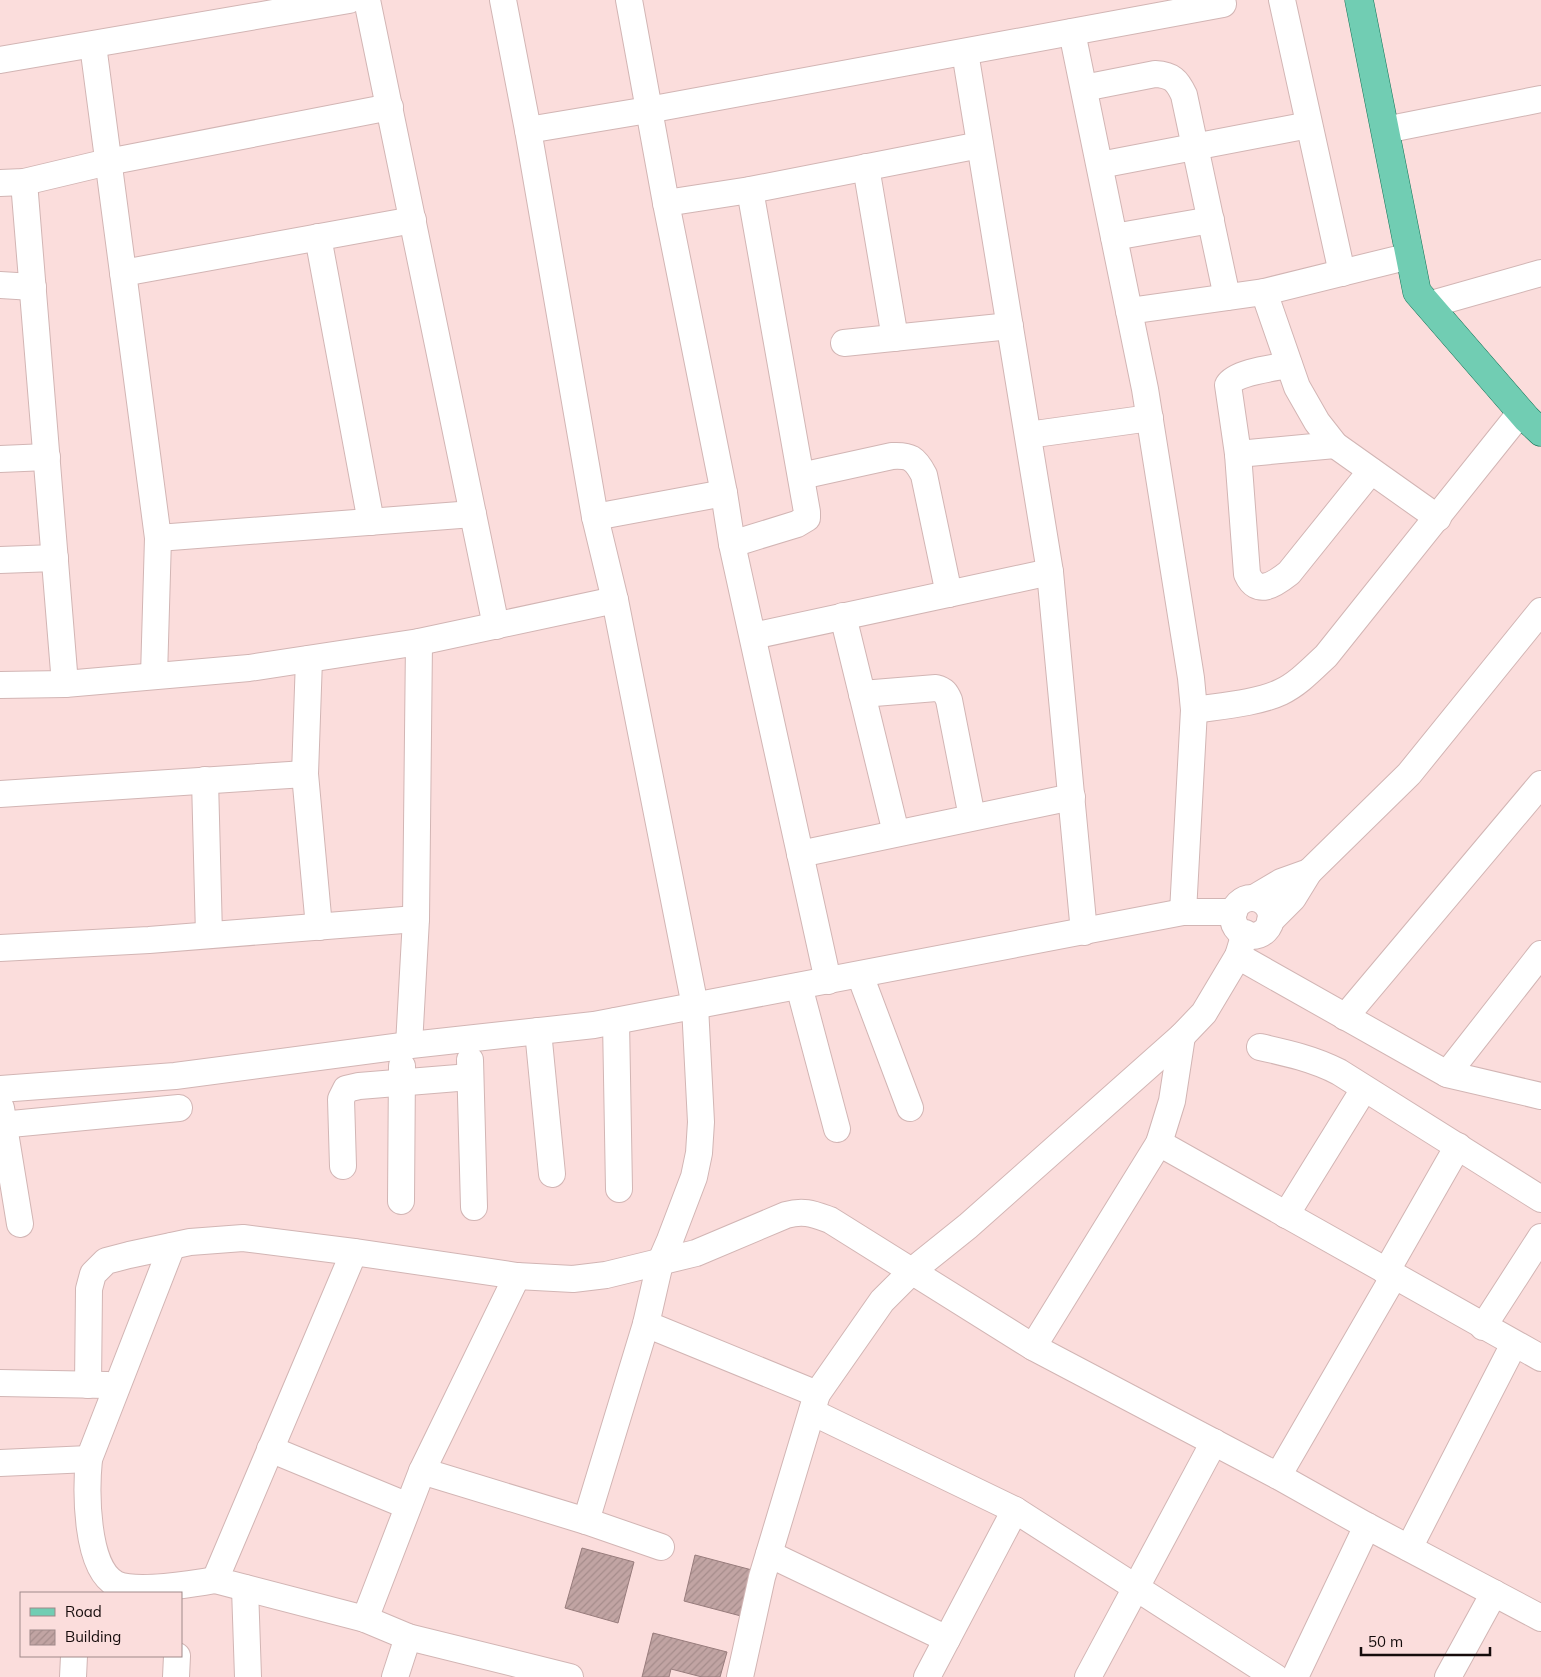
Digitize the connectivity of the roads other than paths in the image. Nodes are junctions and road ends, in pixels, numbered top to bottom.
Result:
1 (349, 0) edge
2 (367, 0) edge
3 (504, 0) edge
4 (629, 0) edge
5 (1282, 0) edge
6 (1359, 0) edge
7 (1229, 1) edge
8 (1072, 32) junction
9 (93, 45) junction
10 (965, 52) junction
11 (0, 60) edge
12 (1084, 88) junction
13 (1541, 99) edge
14 (390, 107) junction
15 (648, 110) junction
16 (1310, 125) junction
17 (528, 130) junction
18 (1385, 130) junction
19 (980, 145) junction
20 (1196, 148) junction
21 (108, 162) junction
22 (1100, 165) junction
23 (866, 168) junction
24 (12, 182) edge
25 (750, 190) junction
26 (666, 203) junction
27 (413, 220) junction
28 (1211, 220) junction
29 (318, 237) junction
30 (1114, 237) junction
31 (1410, 256) junction
32 (123, 273) junction
33 (1342, 273) junction
34 (1541, 273) edge
35 (0, 285) edge
36 (33, 287) junction
37 (1264, 292) junction
38 (1228, 297) junction
39 (1428, 305) junction
40 (1129, 312) junction
41 (1010, 326) junction
42 (895, 338) junction
43 (844, 343) dead end
44 (1289, 365) junction
45 (1521, 412) junction
46 (1150, 418) junction
47 (1541, 432) edge
48 (1028, 435) junction
49 (1335, 445) junction
50 (1238, 454) junction
51 (46, 457) junction
52 (0, 459) edge
53 (1371, 471) junction
54 (801, 476) junction
55 (724, 493) junction
56 (473, 514) junction
57 (595, 517) junction
58 (1438, 518) junction
59 (371, 522) junction
60 (158, 538) junction
61 (732, 544) junction
62 (55, 558) junction
63 (0, 560) edge
64 (1050, 572) junction
65 (949, 594) junction
66 (615, 600) junction
67 (1541, 611) edge
68 (843, 616) junction
69 (496, 626) junction
70 (753, 636) junction
71 (418, 642) junction
72 (309, 659) junction
73 (154, 676) junction
74 (65, 684) junction
75 (0, 685) edge
76 (862, 694) junction
77 (1194, 710) junction
78 (305, 774) junction
79 (205, 780) junction
80 (1541, 784) edge
81 (0, 794) edge
82 (1072, 796) junction
83 (972, 817) junction
84 (896, 834) junction
85 (800, 854) junction
86 (1309, 872) junction
87 (1183, 912) junction
88 (416, 919) junction
89 (319, 927) junction
90 (1084, 932) junction
91 (209, 935) junction
92 (1240, 935) junction
93 (0, 948) edge
94 (1541, 954) edge
95 (860, 975) junction
96 (828, 980) junction
97 (799, 986) junction
98 (695, 1006) junction
99 (1345, 1017) junction
100 (616, 1021) junction
101 (538, 1031) junction
102 (1182, 1036) junction
103 (469, 1039) junction
104 (405, 1046) junction
105 (1260, 1047) dead end
106 (1447, 1074) junction
107 (470, 1077) junction
108 (401, 1083) junction
109 (0, 1089) edge
110 (1364, 1089) junction
111 (1541, 1096) edge
112 (0, 1098) edge
113 (179, 1108) dead end
114 (910, 1108) dead end
115 (2, 1125) edge
116 (837, 1129) dead end
117 (1159, 1143) junction
118 (1458, 1146) junction
119 (343, 1166) dead end
120 (552, 1174) dead end
121 (619, 1189) dead end
122 (1541, 1199) edge
123 (402, 1200) dead end
124 (474, 1207) dead end
125 (1286, 1215) junction
126 (20, 1224) dead end
127 (1541, 1237) edge
128 (172, 1246) junction
129 (665, 1251) junction
130 (354, 1252) junction
131 (912, 1271) junction
132 (1390, 1274) junction
133 (517, 1276) junction
134 (646, 1324) junction
135 (1483, 1326) junction
136 (1514, 1344) junction
137 (1034, 1347) junction
138 (1541, 1358) edge
139 (0, 1383) edge
140 (88, 1385) junction
141 (117, 1386) junction
142 (815, 1403) junction
143 (1214, 1442) junction
144 (270, 1450) junction
145 (89, 1459) junction
146 (0, 1463) edge
147 (422, 1471) junction
148 (1278, 1476) junction
149 (408, 1506) junction
150 (1015, 1510) junction
151 (586, 1521) junction
152 (1368, 1526) junction
153 (661, 1547) dead end
154 (1409, 1548) junction
155 (769, 1554) junction
156 (215, 1580) junction
157 (244, 1588) junction
158 (1136, 1588) junction
159 (179, 1590) edge
160 (1494, 1593) junction
161 (1541, 1618) edge
162 (365, 1619) junction
163 (408, 1637) junction
164 (947, 1640) junction
165 (74, 1657) edge
166 (177, 1657) edge
167 (73, 1677) edge
168 (176, 1677) edge
169 (248, 1677) edge
170 (395, 1677) edge
171 (566, 1677) edge
172 (740, 1677) edge
173 (927, 1677) edge
174 (1088, 1677) edge
175 (1275, 1677) edge
176 (1295, 1677) edge
177 (1448, 1677) edge

1 - 9 street
2 - 14 street
3 - 17 street
4 - 15 street
5 - 16 street
6 - 18 main road
7 - 8 street
8 - 10 street
8 - 12 street
9 - 11 street
9 - 21 street
10 - 15 street
10 - 19 street
12 - 20 street
12 - 22 street
13 - 18 street
14 - 21 street
14 - 27 street
15 - 17 street
15 - 26 street
16 - 20 street
16 - 33 street
17 - 57 street
18 - 31 main road
19 - 23 street
19 - 41 street
20 - 22 street
20 - 28 street
21 - 24 street
21 - 32 street
22 - 30 street
23 - 25 street
23 - 42 street
24 - 36 street
25 - 26 street
25 - 54 street
26 - 55 street
27 - 29 street
27 - 56 street
28 - 30 street
28 - 38 street
29 - 32 street
29 - 59 street
30 - 40 street
31 - 33 street
31 - 39 main road
32 - 60 street
33 - 37 street
34 - 39 street
35 - 36 street
36 - 51 street
37 - 38 street
37 - 44 street
38 - 40 street
39 - 45 main road
40 - 46 street
41 - 42 street
41 - 48 street
42 - 43 street
44 - 49 street
44 - 50 street
45 - 47 main road
45 - 58 street
46 - 48 street
46 - 77 street
48 - 64 street
49 - 50 street
49 - 53 street
50 - 53 street
51 - 52 street
51 - 62 street
53 - 58 street
54 - 61 street
54 - 65 street
55 - 57 street
55 - 61 street
56 - 59 street
56 - 69 street
57 - 66 street
58 - 77 street
59 - 60 street
60 - 73 street
61 - 70 street
62 - 63 street
62 - 74 street
64 - 65 street
64 - 82 street
65 - 68 street
66 - 69 street
66 - 98 street
67 - 86 street
68 - 70 street
68 - 76 street
69 - 71 street
70 - 85 street
71 - 72 street
71 - 88 street
72 - 73 street
72 - 78 street
73 - 74 street
74 - 75 street
76 - 83 street
76 - 84 street
77 - 87 street
78 - 79 street
78 - 89 street
79 - 81 street
79 - 91 street
80 - 99 street
82 - 83 street
82 - 90 street
83 - 84 street
84 - 85 street
85 - 96 street
86 - 92 street
86 - 92 street
87 - 90 street
87 - 92 street
88 - 89 street
88 - 104 street
89 - 91 street
90 - 95 street
91 - 93 street
92 - 99 street
92 - 102 street
94 - 106 street
95 - 96 street
95 - 114 street
96 - 97 street
97 - 98 street
97 - 116 street
98 - 100 street
98 - 129 street
99 - 106 street
100 - 101 street
100 - 121 street
101 - 103 street
101 - 120 street
102 - 117 street
102 - 131 street
103 - 104 street
103 - 107 street
104 - 108 street
104 - 109 street
105 - 110 street
106 - 111 street
107 - 108 street
107 - 124 street
108 - 119 street
108 - 123 street
110 - 118 street
110 - 125 street
112 - 115 street
113 - 115 street
115 - 126 street
117 - 125 street
117 - 137 street
118 - 122 street
118 - 132 street
125 - 132 street
127 - 135 street
128 - 130 street
128 - 140 street
128 - 141 street
129 - 131 street
129 - 133 street
129 - 134 street
130 - 133 street
130 - 144 street
131 - 137 street
131 - 142 street
132 - 135 street
132 - 148 street
133 - 147 street
134 - 142 street
134 - 151 street
135 - 136 street
136 - 138 street
136 - 154 street
137 - 143 street
139 - 140 street
140 - 141 street
141 - 145 street
142 - 150 street
142 - 155 street
143 - 148 street
143 - 158 street
144 - 149 street
144 - 156 street
145 - 146 street
145 - 159 street
147 - 149 street
147 - 151 street
148 - 152 street
149 - 162 street
150 - 158 street
150 - 164 street
151 - 153 street
152 - 154 street
152 - 176 street
154 - 160 street
155 - 164 street
155 - 172 street
156 - 157 street
156 - 159 street
157 - 162 street
157 - 169 street
158 - 174 street
158 - 175 street
160 - 161 street
160 - 177 street
162 - 163 street
163 - 170 street
163 - 171 street
164 - 173 street
165 - 167 street
166 - 168 street

